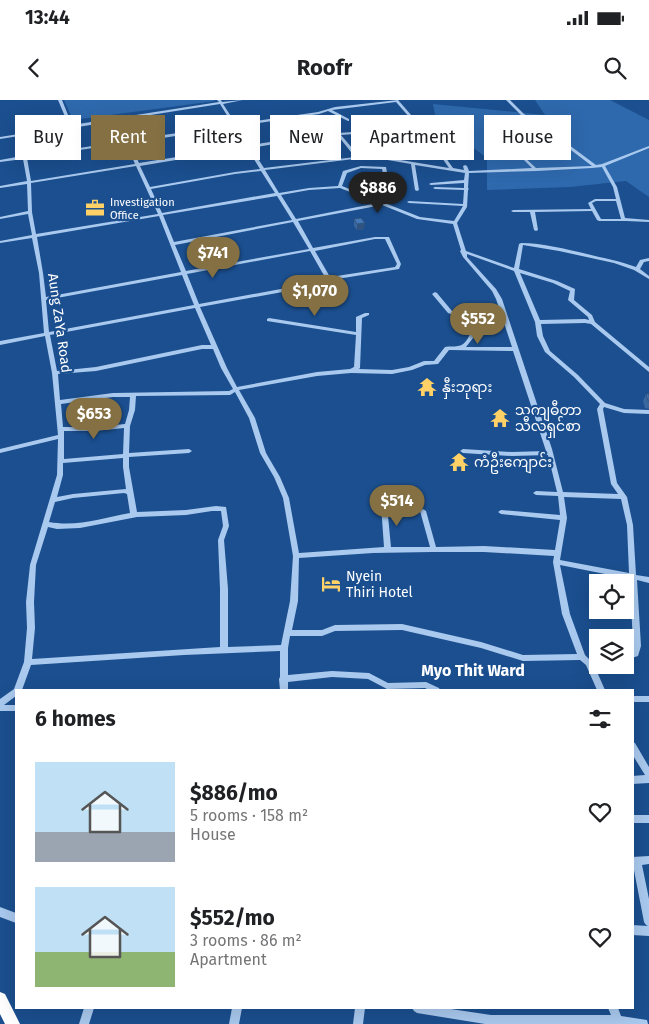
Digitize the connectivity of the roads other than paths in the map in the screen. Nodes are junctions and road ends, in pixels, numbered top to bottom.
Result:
1 (60, 100) edge
2 (241, 100) edge
3 (396, 100) edge
4 (508, 100) edge
5 (220, 102) edge
6 (327, 110) junction
7 (67, 115) edge
8 (146, 115) edge
9 (228, 115) edge
10 (348, 120) dead end
11 (260, 121) edge
12 (15, 136) edge
13 (0, 138) edge
14 (341, 138) edge
15 (649, 148) edge
16 (351, 150) edge
17 (15, 158) edge
18 (175, 158) edge
19 (25, 160) edge
20 (136, 160) edge
21 (256, 160) edge
22 (331, 160) edge
23 (339, 160) edge
24 (395, 160) edge
25 (526, 160) edge
26 (0, 161) edge
27 (413, 163) junction
28 (138, 164) junction
29 (603, 164) junction
30 (465, 166) dead end
31 (595, 166) junction
32 (452, 168) junction
33 (261, 169) junction
34 (536, 170) junction
35 (345, 172) junction
36 (467, 172) junction
37 (467, 181) junction
38 (29, 183) junction
39 (387, 183) dead end
40 (0, 187) edge
41 (340, 187) junction
42 (149, 188) junction
43 (467, 189) junction
44 (417, 190) dead end
45 (278, 194) junction
46 (618, 200) junction
47 (409, 202) dead end
48 (381, 204) junction
49 (465, 205) junction
50 (594, 210) junction
51 (513, 211) dead end
52 (532, 211) junction
53 (30, 212) junction
54 (161, 215) junction
55 (0, 218) edge
56 (624, 220) junction
57 (295, 221) junction
58 (649, 221) edge
59 (455, 223) junction
60 (536, 230) dead end
61 (34, 236) junction
62 (0, 242) edge
63 (173, 244) junction
64 (312, 248) junction
65 (462, 251) junction
66 (649, 259) edge
67 (637, 269) junction
68 (516, 270) junction
69 (185, 274) junction
70 (649, 278) edge
71 (329, 279) junction
72 (435, 294) dead end
73 (43, 299) junction
74 (197, 306) junction
75 (367, 314) dead end
76 (269, 320) dead end
77 (538, 322) junction
78 (593, 323) junction
79 (47, 334) junction
80 (358, 334) junction
81 (0, 343) edge
82 (215, 347) junction
83 (460, 347) junction
84 (515, 349) junction
85 (649, 370) edge
86 (351, 371) junction
87 (54, 373) junction
88 (236, 388) junction
89 (133, 394) junction
90 (58, 402) junction
91 (602, 404) junction
92 (649, 412) edge
93 (127, 426) junction
94 (61, 429) junction
95 (61, 436) junction
96 (0, 451) edge
97 (189, 451) dead end
98 (463, 451) dead end
99 (550, 453) junction
100 (126, 455) junction
101 (61, 461) junction
102 (130, 492) junction
103 (536, 493) dead end
104 (561, 495) junction
105 (624, 497) junction
106 (54, 500) junction
107 (384, 505) dead end
108 (423, 511) dead end
109 (501, 512) dead end
110 (134, 516) junction
111 (564, 518) junction
112 (46, 524) junction
113 (388, 550) junction
114 (434, 550) junction
115 (556, 553) junction
116 (296, 556) junction
117 (556, 562) junction
118 (614, 574) edge
119 (634, 574) edge
120 (634, 578) joint
121 (649, 580) edge
122 (287, 633) junction
123 (284, 648) junction
124 (224, 650) junction
125 (634, 654) edge
126 (582, 657) junction
127 (28, 662) junction
128 (589, 663) edge
129 (594, 674) edge
130 (284, 679) junction
131 (18, 689) edge
132 (284, 689) edge
133 (434, 689) edge
134 (602, 689) edge
135 (15, 692) edge
136 (634, 699) edge
137 (649, 699) edge
138 (0, 703) edge
139 (0, 708) edge
140 (15, 708) edge
141 (634, 749) edge
142 (649, 775) edge
143 (649, 779) edge
144 (634, 780) edge
145 (649, 818) edge
146 (634, 819) edge
147 (649, 860) edge
148 (635, 861) edge
149 (0, 912) edge
150 (15, 918) edge
151 (649, 922) edge
152 (634, 930) edge
153 (649, 931) edge
154 (0, 999) edge
155 (89, 1009) edge
156 (237, 1009) edge
157 (360, 1009) edge
158 (422, 1009) edge
159 (613, 1009) edge
160 (618, 1020) junction
161 (491, 1022) edge
162 (13, 1024) edge
163 (84, 1024) edge
164 (234, 1024) edge
165 (358, 1024) edge
166 (644, 1024) edge

1 - 7 street
2 - 5 street
3 - 6 street
3 - 32 street
4 - 31 street
5 - 8 street
5 - 9 street
6 - 10 street
6 - 11 street
12 - 13 street
14 - 16 street
15 - 29 street
17 - 26 street
18 - 28 street
19 - 38 street, Aung ZaYa Road
20 - 28 street
21 - 33 street
22 - 33 street
23 - 35 street
24 - 27 street
25 - 34 street
27 - 32 street
27 - 44 street
28 - 38 street
28 - 42 street
29 - 31 street
29 - 46 street
30 - 36 street
31 - 34 street
32 - 36 street
33 - 42 street
33 - 45 street
34 - 36 street
35 - 39 street
35 - 41 street
36 - 37 street
37 - 43 street
37 - 43 street
38 - 40 street
38 - 53 street, Aung ZaYa Road
41 - 45 street
41 - 48 street
42 - 54 street
43 - 49 street
45 - 54 street
45 - 57 street
46 - 50 street
46 - 56 street
47 - 49 street
48 - 57 street
48 - 59 street
49 - 59 street
50 - 52 street
50 - 56 street
51 - 52 street
52 - 60 street
53 - 55 street
53 - 61 street, Aung ZaYa Road
54 - 61 street
54 - 63 street
56 - 58 street
57 - 63 street
57 - 64 street
59 - 65 street
61 - 62 street
61 - 73 street, Aung ZaYa Road
63 - 69 street
64 - 69 street
64 - 71 street
64 - 71 street
65 - 68 street
65 - 84 street
66 - 67 street
67 - 68 street
67 - 70 street
68 - 77 street
68 - 78 street
69 - 73 street
69 - 74 street
71 - 74 street
72 - 83 street
73 - 79 street, Aung ZaYa Road
74 - 79 street
74 - 82 street
75 - 80 street
76 - 80 street
77 - 78 street
77 - 91 street
78 - 85 street
79 - 81 street
79 - 87 street, Aung ZaYa Road
80 - 86 street
82 - 87 street
82 - 88 street
83 - 84 street
83 - 86 street
84 - 99 street
86 - 88 street
87 - 90 street, Aung ZaYa Road
88 - 89 street
88 - 116 street
89 - 90 street
89 - 93 street
90 - 94 street, Aung ZaYa Road
91 - 92 street
91 - 105 street
93 - 94 street
93 - 100 street
94 - 95 street, Aung ZaYa Road
95 - 96 street
95 - 101 street, Aung ZaYa Road
97 - 100 street
98 - 99 street
99 - 104 street
100 - 101 street
100 - 102 street
101 - 106 street, Aung ZaYa Road
102 - 106 street
102 - 110 street
103 - 104 street
104 - 105 street
104 - 111 street
105 - 119 street
106 - 112 street, Aung ZaYa Road
107 - 113 street
108 - 114 street
109 - 111 street
110 - 112 street
110 - 124 street
111 - 115 street
112 - 127 street, Aung ZaYa Road
113 - 114 street
113 - 116 street
114 - 115 street
115 - 117 street
116 - 122 street
117 - 118 street
117 - 126 street
120 - 121 street
120 - 125 street
122 - 123 street
122 - 126 street
123 - 124 street
123 - 130 street
124 - 127 street
126 - 128 street
127 - 131 street, Aung ZaYa Road
129 - 134 street
130 - 132 street
130 - 133 street
135 - 138 street, Aung ZaYa Road
136 - 137 street
139 - 140 street
141 - 142 street
143 - 144 street
145 - 146 street
147 - 148 street
148 - 151 street
149 - 150 street
152 - 153 street
154 - 162 highway
155 - 163 street
156 - 164 street
157 - 165 street
158 - 161 street
159 - 160 street
160 - 161 street
160 - 166 street

